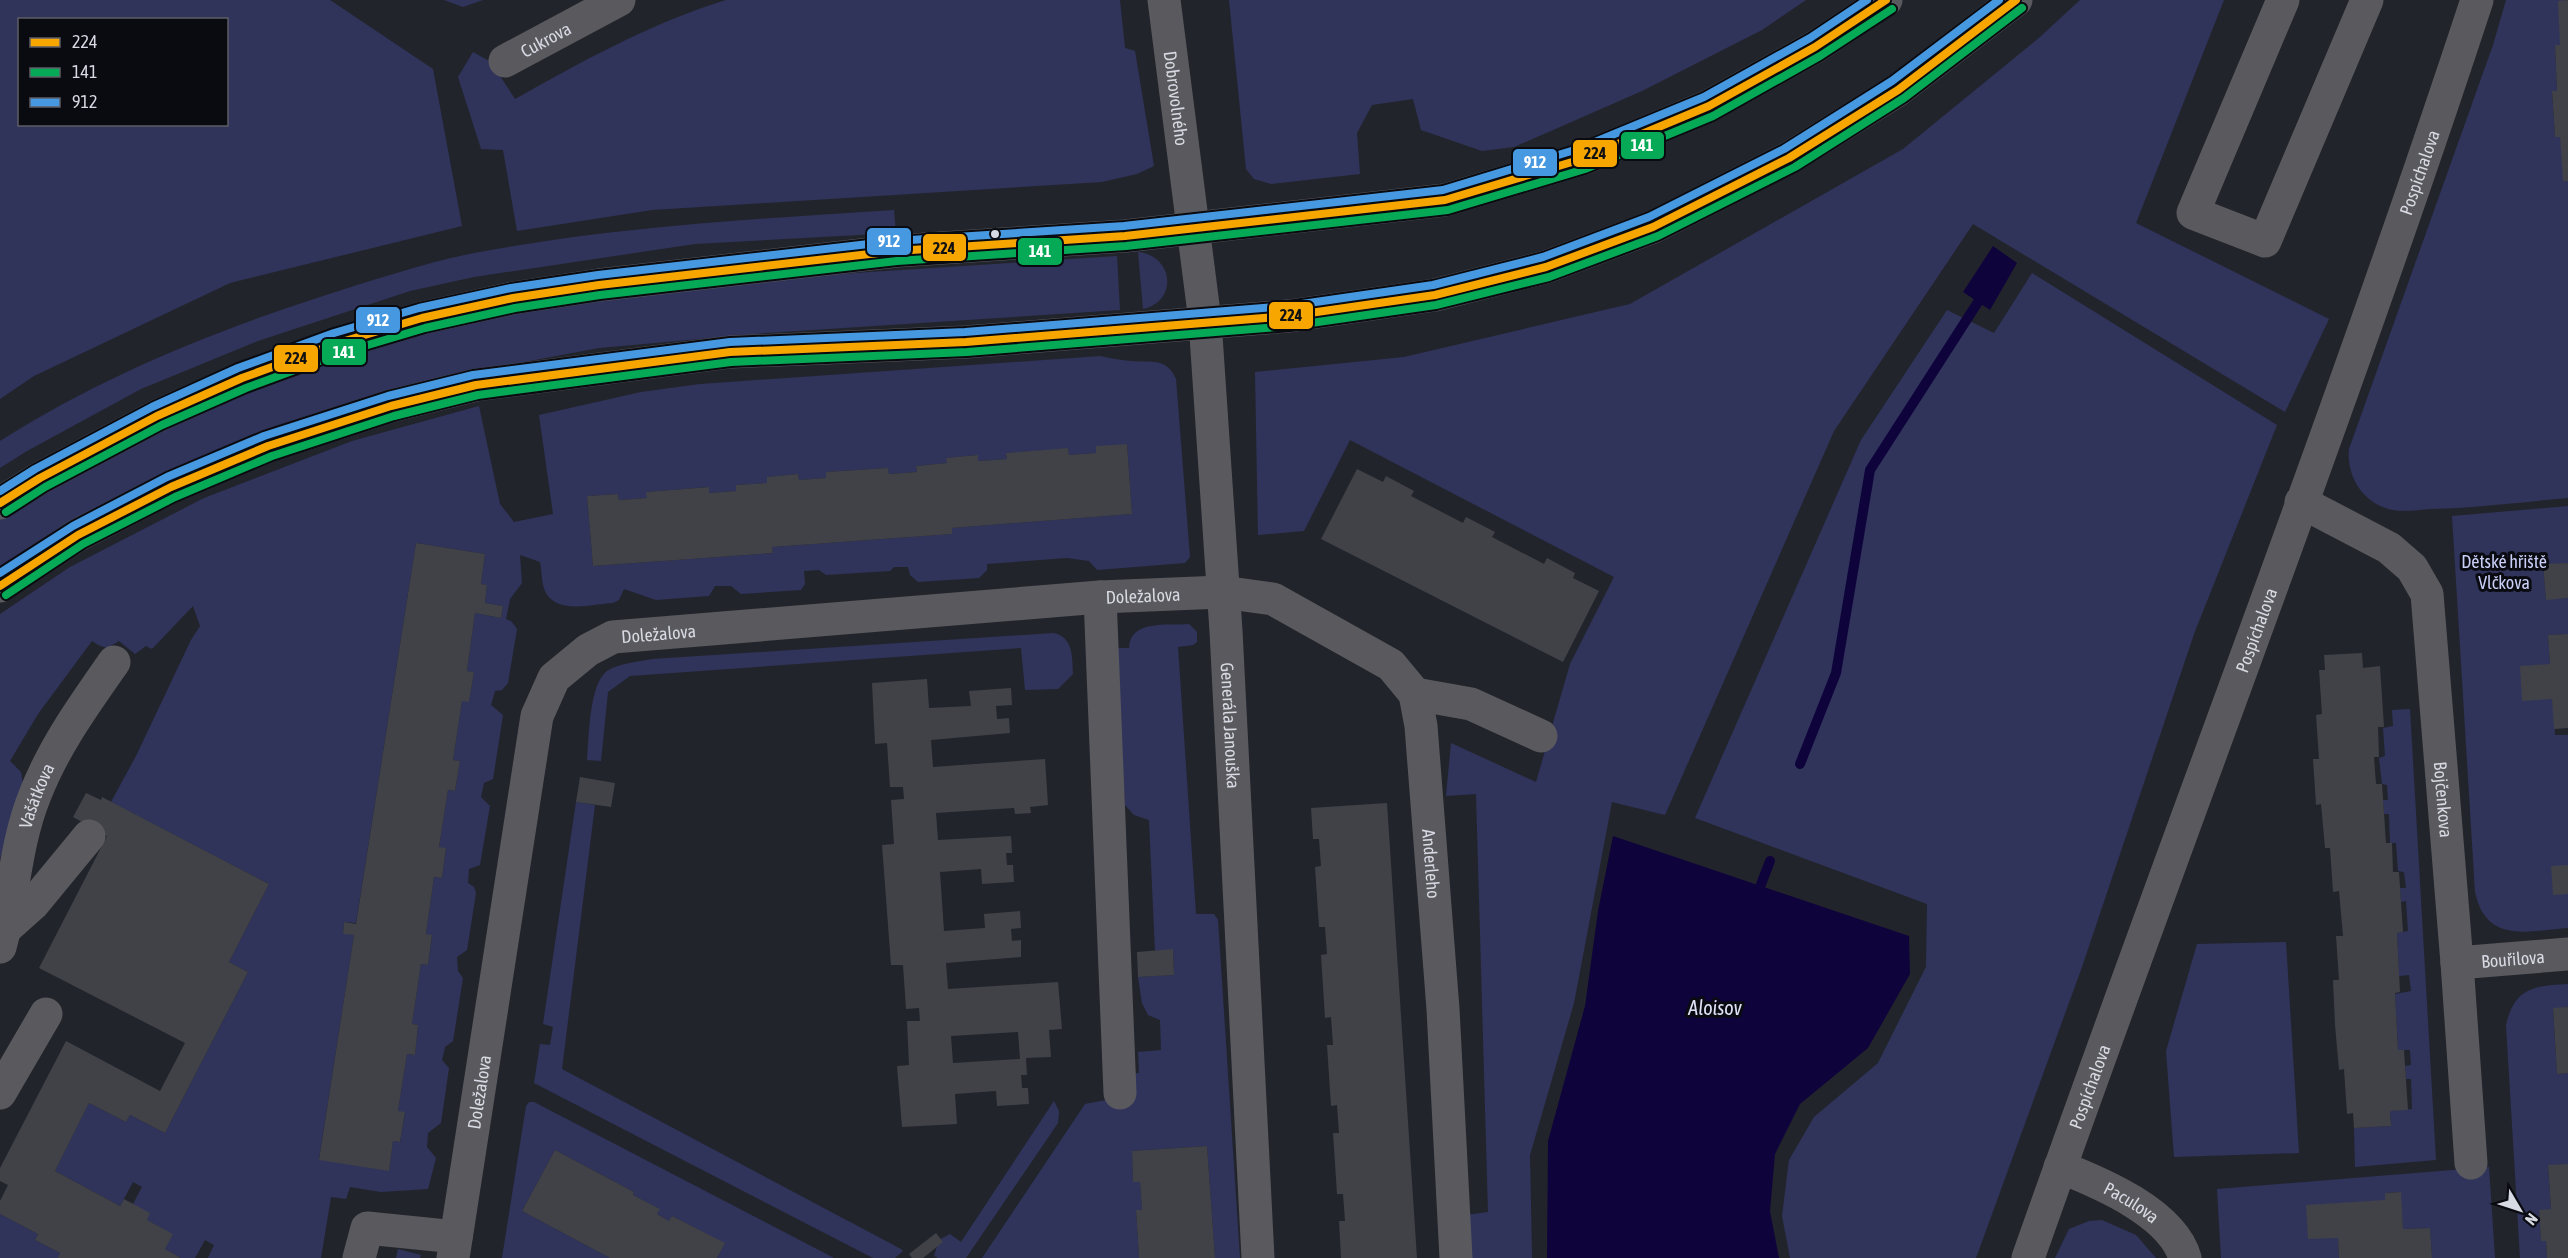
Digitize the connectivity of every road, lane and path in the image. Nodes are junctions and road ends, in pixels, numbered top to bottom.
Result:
1 (619, 0) edge
2 (1164, 0) edge
3 (1886, 0) edge
4 (2016, 0) edge
5 (2283, 0) edge
6 (2477, 0) edge
7 (2364, 1) edge
8 (505, 62) dead end
9 (1191, 195) joint
10 (1194, 228) junction
11 (1205, 321) junction
12 (2301, 502) junction
13 (0, 503) edge
14 (0, 586) edge
15 (1222, 592) junction
16 (1100, 597) junction
17 (114, 662) dead end
18 (1414, 694) junction
19 (1541, 736) dead end
20 (89, 836) dead end
21 (3, 938) edge
22 (2568, 954) edge
23 (2457, 963) junction
24 (46, 1014) dead end
25 (0, 1093) edge
26 (1120, 1093) dead end
27 (2470, 1163) dead end
28 (2060, 1167) junction
29 (454, 1248) edge
30 (359, 1258) edge
31 (1258, 1258) edge
32 (1456, 1258) edge
33 (2028, 1258) edge
34 (2185, 1258) edge

1 - 8 street, Cukrova
2 - 9 street, Dobrovolného
3 - 10 street
4 - 11 street
5 - 7 street
6 - 12 street, Pospíchalova
9 - 10 street, Generála Janouška
10 - 11 street, Generála Janouška
10 - 13 street
11 - 14 street
11 - 15 street, Generála Janouška
12 - 23 street, Bojčenkova
12 - 28 street, Pospíchalova
15 - 16 street, Doležalova
15 - 18 street, Anderleho
15 - 31 street, Generála Janouška
16 - 26 street
16 - 29 street, Doležalova
17 - 21 street, Vašátkova
18 - 19 street
18 - 32 street, Anderleho
20 - 21 street
22 - 23 street, Bouřilova
23 - 27 street, Bojčenkova
24 - 25 street
28 - 33 street, Pospíchalova
28 - 34 street, Paculova
29 - 30 street

